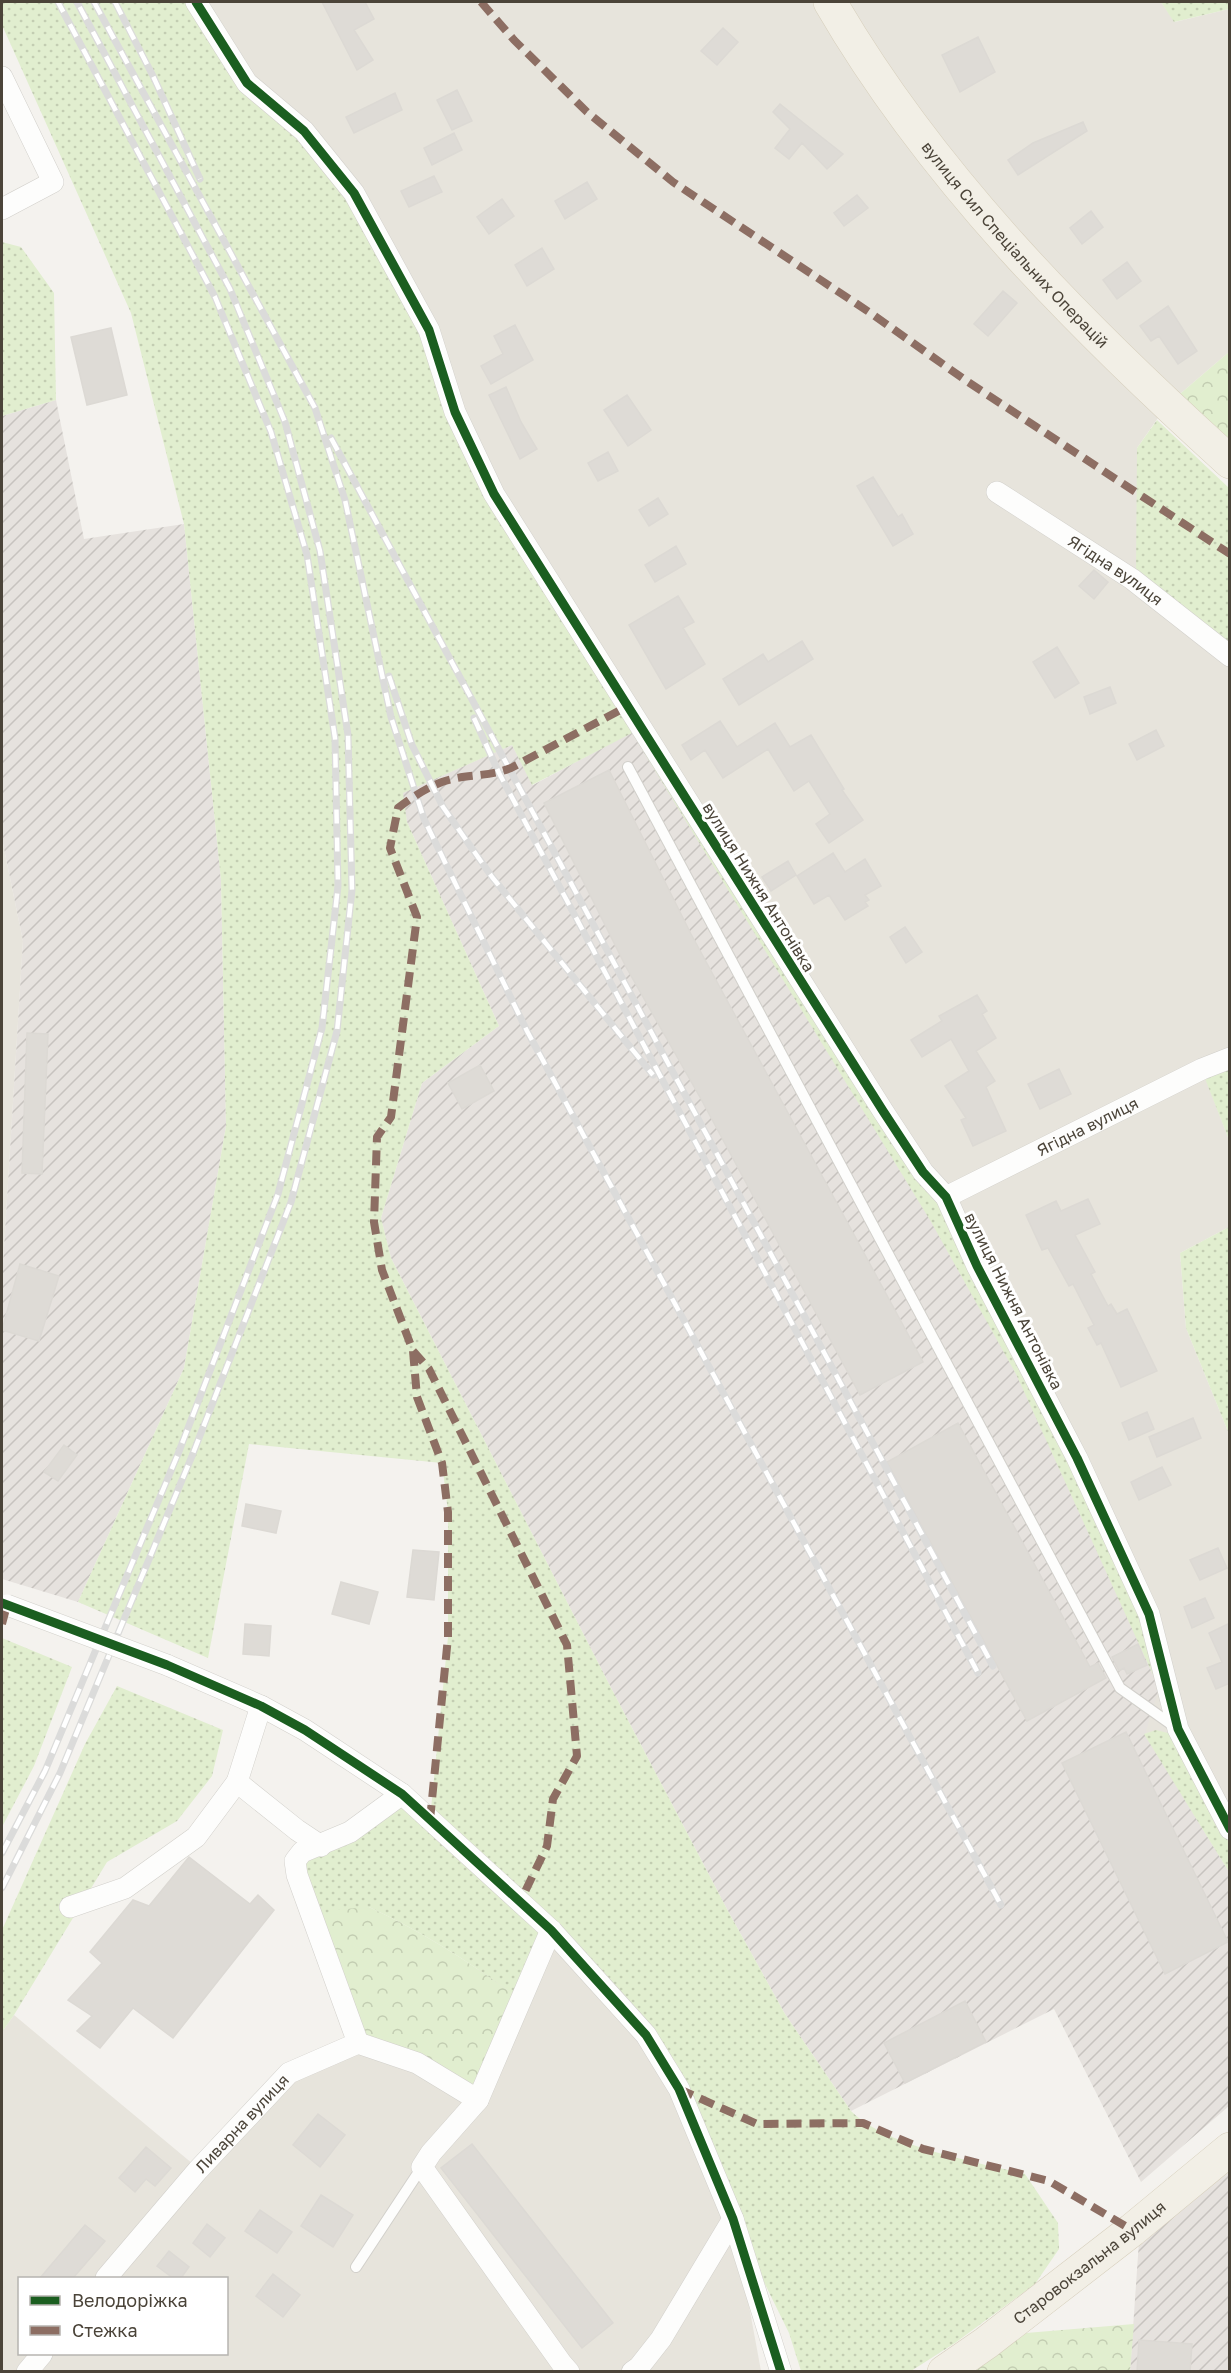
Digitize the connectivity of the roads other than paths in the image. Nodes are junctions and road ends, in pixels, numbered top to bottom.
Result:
1 (196, 2) edge
2 (830, 2) edge
3 (2, 78) edge
4 (2, 209) edge
5 (1230, 462) edge
6 (997, 492) dead end
7 (1230, 656) edge
8 (628, 767) dead end
9 (1230, 1058) edge
10 (946, 1197) junction
11 (4, 1604) edge
12 (261, 1706) junction
13 (1178, 1729) junction
14 (237, 1782) junction
15 (402, 1794) junction
16 (1230, 1828) edge
17 (321, 1846) junction
18 (70, 1907) dead end
19 (551, 1930) junction
20 (358, 2043) junction
21 (478, 2100) junction
22 (1230, 2149) edge
23 (422, 2167) junction
24 (733, 2219) junction
25 (356, 2267) dead end
26 (107, 2277) edge
27 (41, 2355) edge
28 (27, 2372) edge
29 (569, 2372) edge
30 (632, 2372) edge
31 (781, 2372) edge
32 (944, 2372) edge

1 - 10 street, вулиця Нижня Антонівка
2 - 5 main road, вулиця Сил Спеціальних Операцій
3 - 4 street
6 - 7 street, Ягідна вулиця
8 - 13 lane
9 - 10 street, Ягідна вулиця
10 - 13 street, вулиця Нижня Антонівка
11 - 12 street, bridge
12 - 14 street
12 - 15 street
13 - 16 street, вулиця Нижня Антонівка
14 - 17 street
14 - 18 street
15 - 17 street
15 - 19 street
17 - 20 street
19 - 21 street
19 - 24 street
20 - 21 street
20 - 26 street, Ливарна вулиця
21 - 23 street
22 - 32 main road, Старовокзальна вулиця
23 - 25 lane
23 - 29 street
24 - 30 street
24 - 31 street
27 - 28 street

